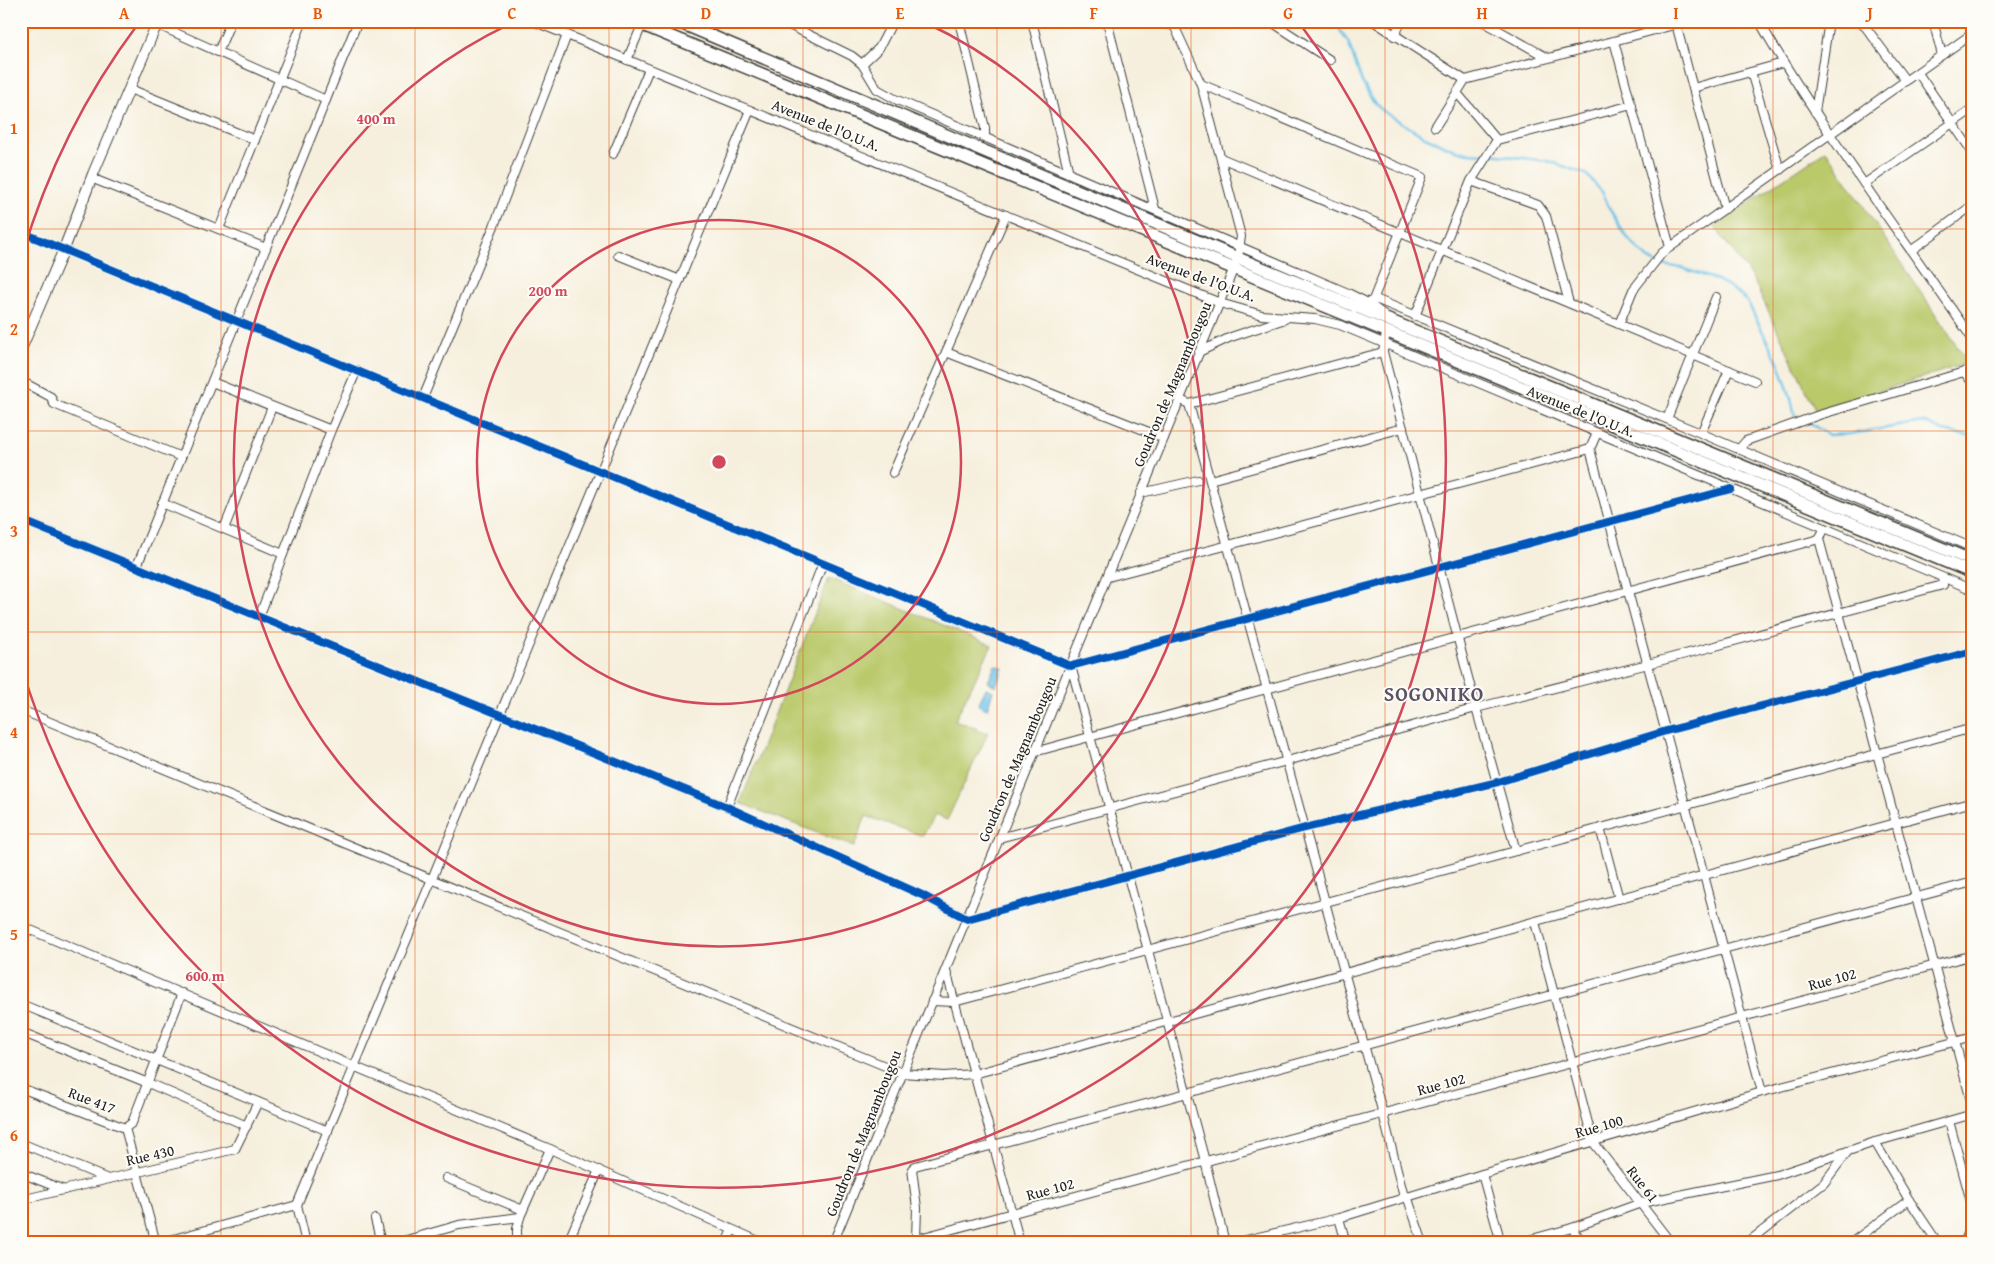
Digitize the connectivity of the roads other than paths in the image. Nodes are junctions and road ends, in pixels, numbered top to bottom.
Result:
1 (231, 21) edge
2 (303, 21) edge
3 (358, 21) edge
4 (533, 21) edge
5 (676, 21) edge
6 (781, 21) edge
7 (893, 21) edge
8 (959, 21) edge
9 (1032, 21) edge
10 (1107, 21) edge
11 (1160, 21) edge
12 (1198, 21) edge
13 (1270, 21) edge
14 (1373, 21) edge
15 (1402, 21) edge
16 (1482, 21) edge
17 (1637, 21) edge
18 (1688, 21) edge
19 (1759, 21) edge
20 (1829, 21) edge
21 (1861, 21) edge
22 (1933, 21) edge
23 (155, 22) edge
24 (637, 23) edge
25 (1173, 24) edge
26 (1676, 24) junction
27 (1658, 26) edge
28 (1973, 34) edge
29 (567, 35) junction
30 (1394, 36) junction
31 (1614, 41) junction
32 (218, 52) junction
33 (1942, 55) junction
34 (1548, 58) junction
35 (627, 60) junction
36 (1330, 60) dead end
37 (1783, 63) junction
38 (862, 64) junction
39 (649, 69) junction
40 (1751, 72) junction
41 (1918, 72) junction
42 (279, 79) junction
43 (1465, 80) junction
44 (1906, 80) junction
45 (1201, 84) junction
46 (1693, 88) junction
47 (130, 89) junction
48 (1456, 93) junction
49 (326, 100) junction
50 (1632, 105) junction
51 (1973, 109) edge
52 (750, 110) junction
53 (1814, 112) junction
54 (1952, 123) junction
55 (1435, 127) dead end
56 (1829, 135) junction
57 (985, 137) junction
58 (255, 140) junction
59 (1496, 140) junction
60 (1973, 153) edge
61 (613, 154) dead end
62 (1221, 158) junction
63 (1780, 170) junction
64 (1069, 173) junction
65 (91, 178) junction
66 (1471, 181) junction
67 (1864, 184) junction
68 (1973, 206) edge
69 (1725, 208) junction
70 (1154, 209) junction
71 (1006, 215) junction
72 (219, 229) junction
73 (21, 232) edge
74 (1400, 233) junction
75 (266, 248) junction
76 (1670, 248) junction
77 (64, 249) junction
78 (1442, 250) junction
79 (1912, 250) junction
80 (618, 255) dead end
81 (1238, 257) junction
82 (680, 280) junction
83 (1716, 298) dead end
84 (1371, 302) junction
85 (1220, 303) junction
86 (1569, 303) junction
87 (1415, 316) junction
88 (1289, 318) junction
89 (236, 321) junction
90 (1394, 321) junction
91 (1618, 324) junction
92 (1385, 338) junction
93 (1973, 340) edge
94 (21, 349) edge
95 (946, 352) junction
96 (1199, 352) junction
97 (1383, 352) junction
98 (1694, 355) junction
99 (1973, 368) edge
100 (357, 370) junction
101 (1729, 370) junction
102 (1964, 372) junction
103 (21, 380) edge
104 (1755, 381) dead end
105 (212, 382) junction
106 (1973, 383) edge
107 (423, 398) junction
108 (1179, 400) junction
109 (1189, 404) junction
110 (272, 407) junction
111 (1667, 419) junction
112 (1403, 428) junction
113 (331, 430) junction
114 (1597, 433) junction
115 (1701, 433) junction
116 (1164, 438) junction
117 (1590, 449) junction
118 (1739, 449) junction
119 (181, 457) junction
120 (601, 471) junction
121 (893, 473) dead end
122 (1198, 480) dead end
123 (1210, 480) junction
124 (1731, 489) junction
125 (1141, 493) junction
126 (1420, 494) junction
127 (162, 503) junction
128 (21, 520) edge
129 (1609, 521) junction
130 (1825, 528) junction
131 (224, 529) junction
132 (1819, 539) junction
133 (1228, 545) junction
134 (1973, 548) edge
135 (283, 554) junction
136 (1973, 561) edge
137 (823, 563) junction
138 (137, 566) junction
139 (1440, 567) junction
140 (1973, 573) edge
141 (1108, 577) junction
142 (1942, 578) junction
143 (1973, 590) edge
144 (1628, 591) junction
145 (1839, 613) junction
146 (259, 616) junction
147 (1248, 618) junction
148 (1459, 636) junction
149 (1973, 651) edge
150 (1648, 664) junction
151 (1071, 666) junction
152 (1857, 680) junction
153 (1267, 688) junction
154 (1476, 708) junction
155 (21, 710) edge
156 (499, 716) junction
157 (1973, 728) edge
158 (1666, 731) junction
159 (1090, 736) junction
160 (1034, 752) junction
161 (1877, 754) junction
162 (1287, 761) junction
163 (1498, 782) junction
164 (1973, 802) edge
165 (1686, 805) junction
166 (727, 807) junction
167 (1110, 809) junction
168 (1896, 823) junction
169 (1305, 828) junction
170 (1600, 828) junction
171 (999, 838) junction
172 (1516, 851) junction
173 (1704, 875) junction
174 (1128, 876) junction
175 (432, 878) junction
176 (1973, 882) edge
177 (1916, 898) junction
178 (1619, 899) junction
179 (1325, 902) junction
180 (967, 919) junction
181 (1535, 922) junction
182 (21, 926) edge
183 (1724, 949) junction
184 (1148, 950) junction
185 (1973, 955) edge
186 (1934, 966) junction
187 (946, 970) junction
188 (1345, 973) junction
189 (182, 993) junction
190 (1554, 995) junction
191 (932, 1001) junction
192 (954, 1002) junction
193 (21, 1004) edge
194 (1742, 1017) junction
195 (1167, 1022) junction
196 (21, 1032) edge
197 (1973, 1037) edge
198 (1954, 1042) junction
199 (1364, 1046) junction
200 (157, 1060) junction
201 (1573, 1063) junction
202 (354, 1066) junction
203 (902, 1073) junction
204 (974, 1074) junction
205 (148, 1083) junction
206 (21, 1088) edge
207 (1762, 1092) junction
208 (1186, 1094) junction
209 (258, 1102) junction
210 (1973, 1108) edge
211 (1383, 1114) junction
212 (1973, 1114) edge
213 (1949, 1120) junction
214 (247, 1126) junction
215 (125, 1128) junction
216 (328, 1131) junction
217 (1593, 1142) junction
218 (1875, 1142) junction
219 (21, 1143) edge
220 (994, 1145) junction
221 (550, 1149) junction
222 (1848, 1151) junction
223 (1204, 1161) junction
224 (599, 1170) junction
225 (136, 1172) junction
226 (21, 1173) edge
227 (1482, 1174) junction
228 (446, 1178) dead end
229 (108, 1179) junction
230 (64, 1190) junction
231 (1405, 1197) junction
232 (21, 1200) edge
233 (1910, 1200) junction
234 (1641, 1203) junction
235 (297, 1205) junction
236 (1973, 1209) edge
237 (1012, 1213) junction
238 (521, 1214) junction
239 (1339, 1218) junction
240 (375, 1219) dead end
241 (1973, 1220) edge
242 (1572, 1228) junction
243 (732, 1230) junction
244 (1545, 1235) junction
245 (929, 1239) edge
246 (915, 1241) edge
247 (157, 1243) edge
248 (306, 1243) edge
249 (381, 1243) edge
250 (396, 1243) edge
251 (518, 1243) edge
252 (573, 1243) edge
253 (726, 1243) edge
254 (763, 1243) edge
255 (833, 1243) edge
256 (1020, 1243) edge
257 (1225, 1243) edge
258 (1234, 1243) edge
259 (1346, 1243) edge
260 (1423, 1243) edge
261 (1500, 1243) edge
262 (1518, 1243) edge
263 (1540, 1243) edge
264 (1583, 1243) edge
265 (1671, 1243) edge
266 (1747, 1243) edge
267 (1851, 1243) edge
268 (1938, 1243) edge
269 (1963, 1243) edge

1 - 32 street
2 - 42 street
3 - 49 street
4 - 29 street, Avenue de l'O.U.A.
5 - 81 highway, Avenue de l'O.U.A.
6 - 38 street, Avenue de l'O.U.A.
7 - 38 street
8 - 57 street
9 - 64 street
10 - 70 street
11 - 25 street
12 - 25 street
13 - 36 street
14 - 30 street
15 - 30 street
16 - 34 street
17 - 27 street
18 - 26 street
19 - 37 street
20 - 53 street
21 - 44 street
22 - 33 street
23 - 32 street
23 - 47 main road
24 - 35 street
24 - 81 highway, Avenue de l'O.U.A.
25 - 45 street
26 - 27 street
26 - 46 street
27 - 31 street
28 - 33 street
29 - 35 street, Avenue de l'O.U.A.
29 - 107 street
30 - 43 street
31 - 34 street
31 - 50 street
32 - 42 street
33 - 41 street
34 - 43 street
35 - 39 street, Avenue de l'O.U.A.
37 - 40 street
37 - 53 street
38 - 57 street, Avenue de l'O.U.A.
39 - 52 street, Avenue de l'O.U.A.
39 - 61 street
40 - 46 street
40 - 63 street
41 - 44 street
41 - 54 street
42 - 49 street
42 - 58 street
43 - 48 street
44 - 56 street
45 - 62 street
45 - 74 street
46 - 69 street
47 - 58 street
47 - 65 main road
48 - 55 street
48 - 59 street
49 - 75 street
50 - 59 street
50 - 76 street
51 - 54 street
52 - 71 street, Avenue de l'O.U.A.
52 - 82 street
53 - 56 street
54 - 60 street
54 - 67 street
56 - 63 street
56 - 67 street
57 - 64 street, Avenue de l'O.U.A.
58 - 72 street
59 - 66 street
62 - 74 street
62 - 81 street
63 - 69 street
64 - 70 street, Avenue de l'O.U.A.
65 - 72 street
65 - 77 main road
66 - 78 street
66 - 86 street
67 - 79 street
68 - 79 street
69 - 76 street
70 - 81 street, Avenue de l'O.U.A.
71 - 85 street, Avenue de l'O.U.A.
71 - 95 street
72 - 75 street
73 - 77 street
74 - 78 street
74 - 84 street
75 - 89 street
76 - 91 street
77 - 89 street
77 - 94 main road
78 - 86 street
78 - 87 street
79 - 93 street
80 - 82 street
81 - 84 street, Avenue de l'O.U.A.
81 - 85 street, Goudron de Magnambougou
81 - 90 highway, Avenue de l'O.U.A.
81 - 92 highway, Avenue de l'O.U.A.
82 - 120 street
83 - 98 street
84 - 87 street, Avenue de l'O.U.A.
84 - 90 street
85 - 88 street, Avenue de l'O.U.A.
85 - 96 street, Goudron de Magnambougou
86 - 91 street
87 - 111 street, Avenue de l'O.U.A.
88 - 92 street, Avenue de l'O.U.A.
88 - 96 street
89 - 100 street
89 - 105 street
90 - 136 highway, Avenue de l'O.U.A.
91 - 98 street
92 - 97 street
92 - 114 street, Avenue de l'O.U.A.
92 - 140 highway, Avenue de l'O.U.A.
95 - 116 street
95 - 121 street
96 - 108 street, Goudron de Magnambougou
97 - 109 street
97 - 112 street
98 - 101 street
98 - 111 street
99 - 102 street
100 - 107 street
100 - 113 street
101 - 104 street
101 - 115 street
102 - 106 street
102 - 118 street
103 - 119 street
105 - 110 street
105 - 119 street
107 - 120 street
108 - 109 street
108 - 116 street, Goudron de Magnambougou
109 - 123 street
110 - 113 street
110 - 131 street
111 - 115 street, Avenue de l'O.U.A.
112 - 123 street
112 - 126 street
113 - 135 street
114 - 117 street
114 - 124 street, Avenue de l'O.U.A.
115 - 118 street, Avenue de l'O.U.A.
116 - 125 street, Goudron de Magnambougou
117 - 126 street
117 - 129 street
118 - 134 street, Avenue de l'O.U.A.
119 - 127 street
120 - 137 street
120 - 156 street
122 - 125 street
123 - 133 street
124 - 129 street
124 - 130 street, Avenue de l'O.U.A.
125 - 141 street, Goudron de Magnambougou
126 - 133 street
126 - 139 street
127 - 131 street
127 - 138 street
128 - 138 street
129 - 139 street
129 - 144 street
130 - 132 street
130 - 142 street, Avenue de l'O.U.A.
131 - 135 street
132 - 144 street
132 - 145 street
133 - 141 street
133 - 147 street
135 - 146 street
137 - 151 street
137 - 166 street
138 - 146 street
139 - 147 street
139 - 148 street
141 - 151 street, Goudron de Magnambougou
142 - 143 street, Avenue de l'O.U.A.
142 - 145 street
144 - 148 street
144 - 150 street
145 - 150 street
145 - 152 street
146 - 156 street
147 - 151 street
147 - 153 street
148 - 153 street
148 - 154 street
149 - 152 street
150 - 154 street
150 - 158 street
151 - 159 street
151 - 160 street, Goudron de Magnambougou
152 - 158 street
152 - 161 street
153 - 159 street
153 - 162 street
154 - 162 street
154 - 163 street
155 - 175 street
156 - 166 street
156 - 175 street
157 - 161 street
158 - 163 street
158 - 165 street
159 - 160 street
159 - 167 street
160 - 171 street, Goudron de Magnambougou
161 - 165 street
161 - 168 street
162 - 167 street
162 - 169 street
163 - 169 street
163 - 172 street
164 - 168 street
165 - 170 street
165 - 173 street
166 - 180 street
167 - 171 street
167 - 174 street
168 - 173 street
168 - 177 street
169 - 174 street
169 - 179 street
170 - 172 street
170 - 178 street
171 - 180 street, Goudron de Magnambougou
172 - 179 street
173 - 178 street
173 - 183 street
174 - 180 street
174 - 184 street
175 - 202 street
175 - 203 street
176 - 177 street
177 - 183 street
177 - 186 street
178 - 181 street
179 - 184 street
179 - 188 street
180 - 187 street, Goudron de Magnambougou
181 - 188 street
181 - 190 street
182 - 189 street
183 - 190 street
183 - 194 street
184 - 192 street
184 - 195 street
185 - 186 street, Rue 102
186 - 194 street, Rue 102
186 - 198 street
187 - 191 street, Goudron de Magnambougou
187 - 192 street
188 - 195 street
188 - 199 street
189 - 200 street
189 - 202 street
190 - 199 street
190 - 201 street
191 - 192 street
191 - 203 street, Goudron de Magnambougou
192 - 204 street
193 - 200 street
194 - 201 street, Rue 102
194 - 207 street
195 - 204 street
195 - 208 street
196 - 205 street
197 - 198 street, Rue 100
198 - 207 street, Rue 100
198 - 210 street
199 - 208 street
199 - 211 street
200 - 205 street
200 - 209 street
201 - 211 street, Rue 102
201 - 217 street
202 - 216 street
202 - 221 street
203 - 204 street
203 - 255 street, Goudron de Magnambougou
204 - 220 street
205 - 214 street
205 - 215 street
206 - 215 street, Rue 417
207 - 217 street, Rue 100
208 - 220 street
208 - 223 street
209 - 214 street, Rue 430
209 - 216 street
211 - 223 street, Rue 102
211 - 231 street
212 - 213 street
213 - 218 street
213 - 236 street
214 - 225 street, Rue 430
215 - 225 street, Rue 417
216 - 235 street
217 - 227 street, Rue 100
217 - 234 street, Rue 61
218 - 222 street
218 - 233 street
219 - 229 street
220 - 237 street
220 - 246 street, Rue 102
221 - 224 street
221 - 238 street
222 - 234 street
222 - 266 street
223 - 237 street, Rue 102
223 - 257 street
224 - 243 street
224 - 252 street
225 - 229 street, Rue 430
225 - 247 street, Rue 417
226 - 230 street
227 - 231 street, Rue 100
227 - 261 street
228 - 238 street
229 - 230 street, Rue 430
230 - 232 street, Rue 430
231 - 239 street, Rue 100
231 - 260 street
233 - 267 street
233 - 268 street
234 - 242 street
234 - 265 street, Rue 61
235 - 247 street
235 - 248 street
237 - 245 street, Rue 102
237 - 256 street
238 - 250 street
238 - 251 street
239 - 258 street, Rue 100
239 - 259 street
240 - 249 street
241 - 269 street
242 - 244 street
242 - 264 street
243 - 253 street
243 - 254 street
244 - 262 street
244 - 263 street
245 - 246 street, Rue 102

